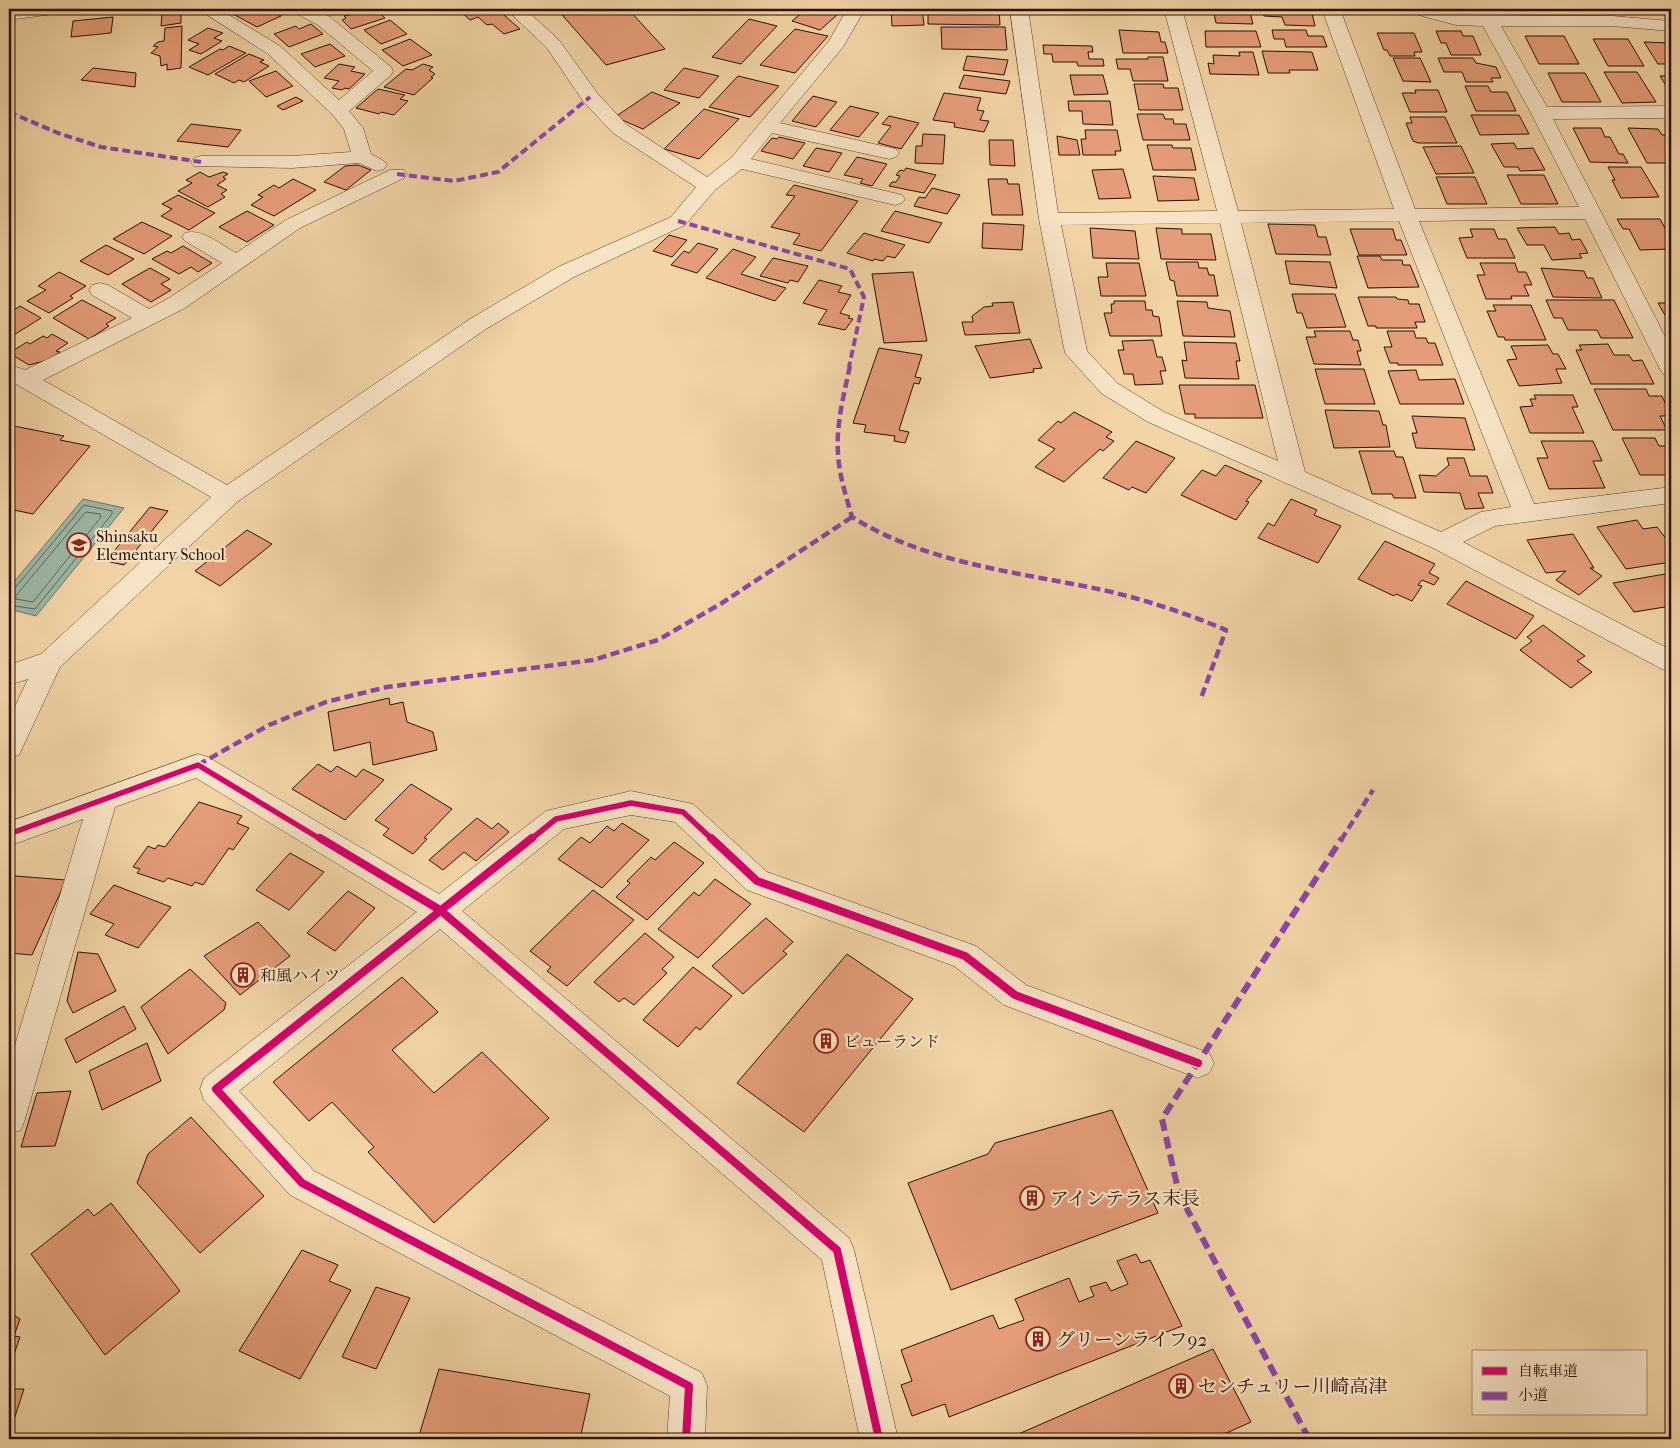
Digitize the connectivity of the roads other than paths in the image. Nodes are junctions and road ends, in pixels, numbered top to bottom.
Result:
1 (53, 9) edge
2 (207, 9) edge
3 (301, 9) edge
4 (515, 9) edge
5 (856, 9) edge
6 (1019, 9) edge
7 (1173, 9) edge
8 (1331, 9) edge
9 (1416, 9) edge
10 (9, 15) edge
11 (1490, 20) junction
12 (1671, 26) edge
13 (339, 110) junction
14 (1671, 112) edge
15 (1541, 113) junction
16 (767, 126) junction
17 (889, 153) dead end
18 (362, 157) junction
19 (200, 162) dead end
20 (738, 162) junction
21 (708, 186) junction
22 (895, 200) dead end
23 (1591, 213) junction
24 (1407, 216) junction
25 (1228, 217) junction
26 (1049, 219) junction
27 (192, 237) dead end
28 (236, 262) junction
29 (100, 290) dead end
30 (148, 318) junction
31 (1671, 369) edge
32 (17, 375) edge
33 (1294, 478) junction
34 (1671, 495) edge
35 (228, 496) junction
36 (1526, 514) junction
37 (1442, 542) junction
38 (50, 661) junction
39 (1671, 662) edge
40 (9, 675) edge
41 (9, 747) edge
42 (103, 799) junction
43 (9, 834) edge
44 (440, 910) junction
45 (1198, 1063) dead end
46 (9, 1119) edge
47 (686, 1439) edge
48 (880, 1439) edge

1 - 10 street
2 - 13 street
3 - 13 street
4 - 21 street
5 - 16 street
6 - 26 street
7 - 25 street
8 - 24 street
9 - 11 street
11 - 12 street
11 - 15 street
13 - 18 street
14 - 15 street
15 - 23 street
16 - 17 street
16 - 20 street
18 - 19 street
18 - 28 street
20 - 21 street
20 - 22 street
21 - 35 street
23 - 24 street
23 - 31 street
24 - 25 street
24 - 36 street
25 - 26 street
25 - 33 street
26 - 33 street
27 - 28 street
28 - 30 street
29 - 30 street
30 - 32 street
32 - 35 street
33 - 37 street
34 - 36 street
35 - 38 street
36 - 37 street
37 - 39 street
38 - 40 street
38 - 41 street
42 - 43 street
42 - 44 street
42 - 46 street
44 - 45 street
44 - 47 street
44 - 48 street

